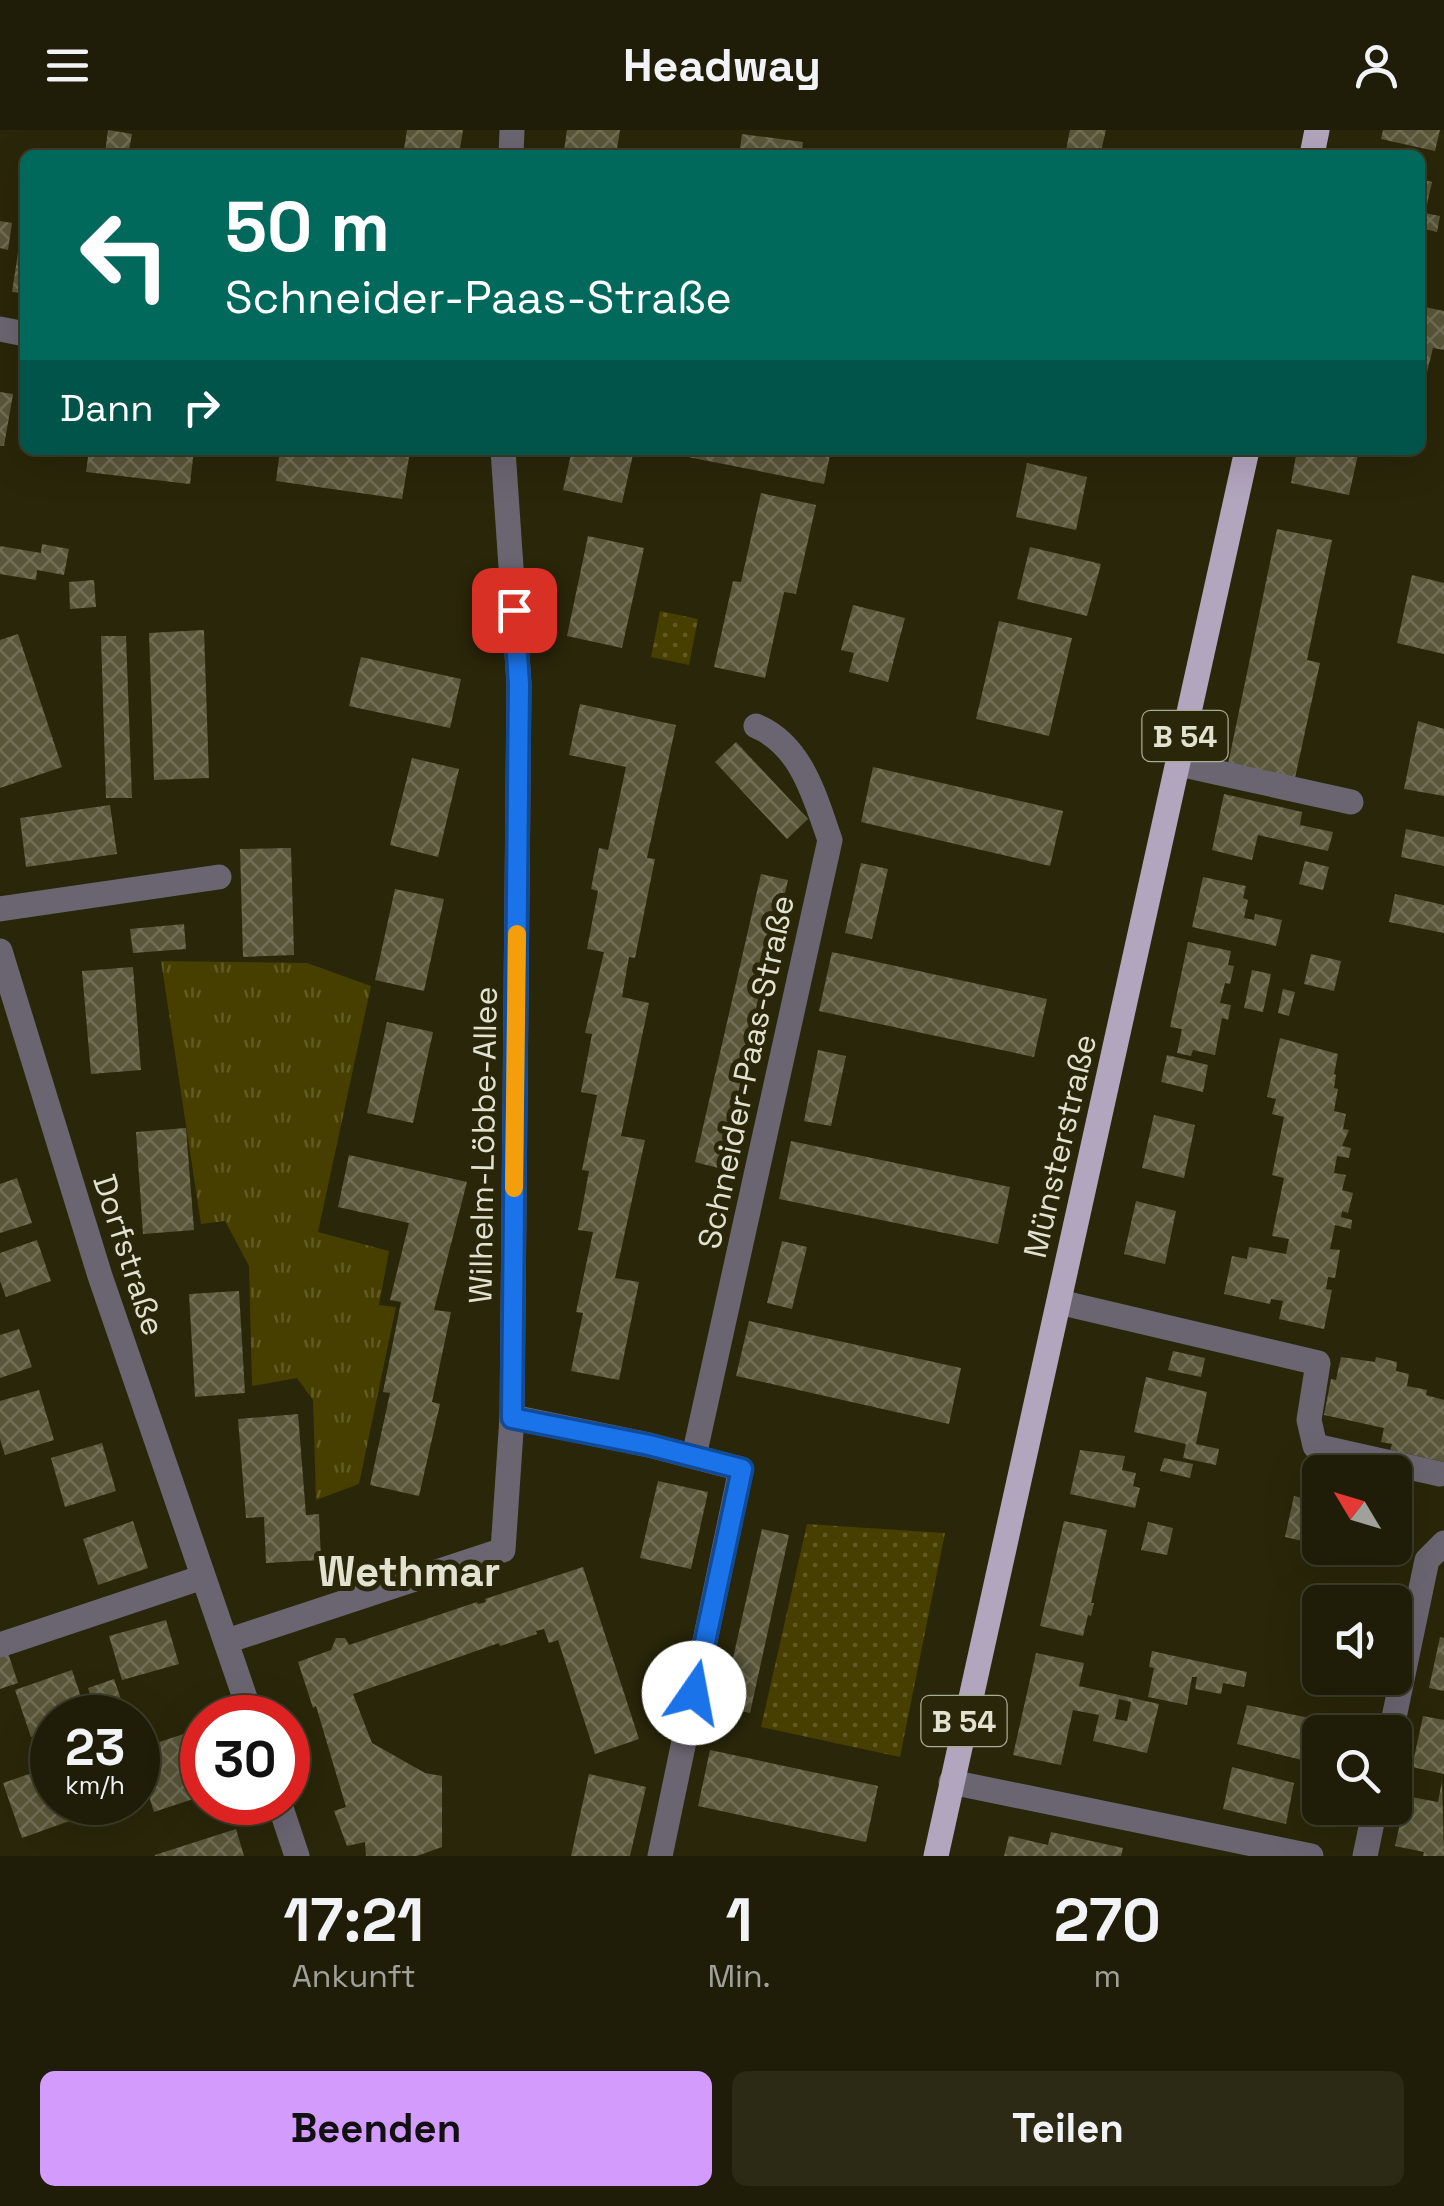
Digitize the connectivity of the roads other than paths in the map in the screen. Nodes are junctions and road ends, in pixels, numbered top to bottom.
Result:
1 (503, 455) edge
2 (1246, 455) edge
3 (756, 726) dead end
4 (1179, 764) junction
5 (1351, 802) dead end
6 (218, 877) dead end
7 (0, 908) edge
8 (0, 951) edge
9 (1058, 1302) junction
10 (512, 1418) junction
11 (694, 1456) junction
12 (1440, 1474) dead end
13 (1444, 1543) edge
14 (203, 1577) junction
15 (226, 1641) junction
16 (0, 1645) edge
17 (244, 1695) edge
18 (1395, 1715) edge
19 (951, 1782) junction
20 (287, 1825) edge
21 (1371, 1825) edge
22 (297, 1856) edge
23 (660, 1856) edge
24 (936, 1856) edge
25 (1311, 1856) edge
26 (1365, 1856) edge

1 - 10 street, Wilhelm-Löbbe-Allee
2 - 4 main road, Münsterstraße / B 54
3 - 11 street, Schneider-Paas-Straße
4 - 5 street
4 - 9 main road, Münsterstraße / B 54
6 - 7 street
8 - 14 street, Dorfstraße
9 - 12 street
9 - 19 main road, Münsterstraße / B 54
10 - 11 street
10 - 15 street, Wilhelm-Löbbe-Allee
11 - 23 street
13 - 18 street
14 - 15 street, Dorfstraße
14 - 16 street
15 - 17 street, Dorfstraße
19 - 24 main road, Münsterstraße / B 54
19 - 25 street
20 - 22 street
21 - 26 street

